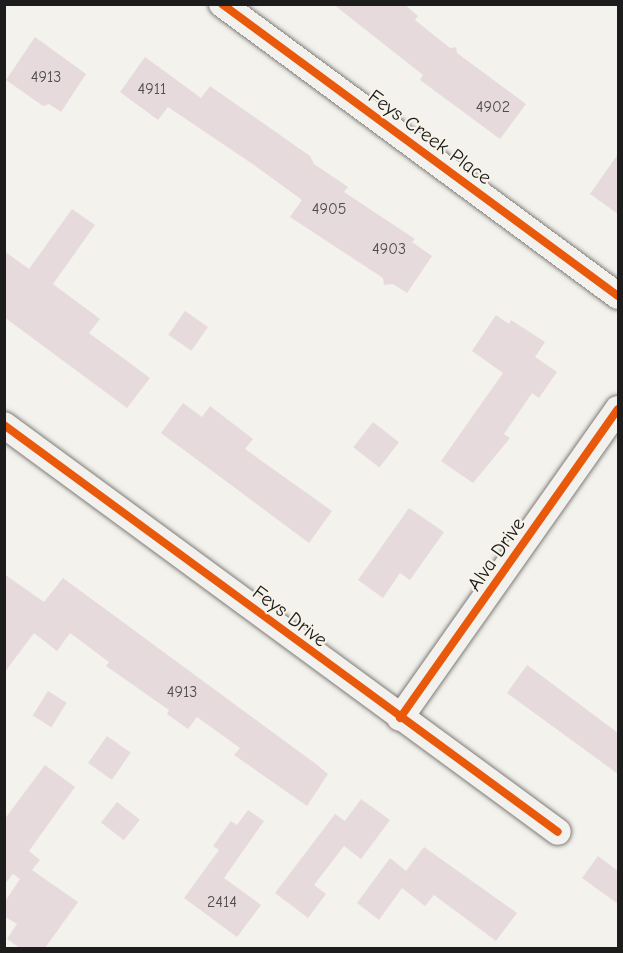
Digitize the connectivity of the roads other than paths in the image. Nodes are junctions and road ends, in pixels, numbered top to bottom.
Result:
1 (222, 4) edge
2 (618, 296) edge
3 (618, 409) edge
4 (4, 425) edge
5 (400, 718) junction
6 (558, 832) dead end

1 - 2 street, Feys Creek Place
3 - 5 street, Alva Drive
4 - 5 street, Feys Drive
5 - 6 street, Feys Drive

